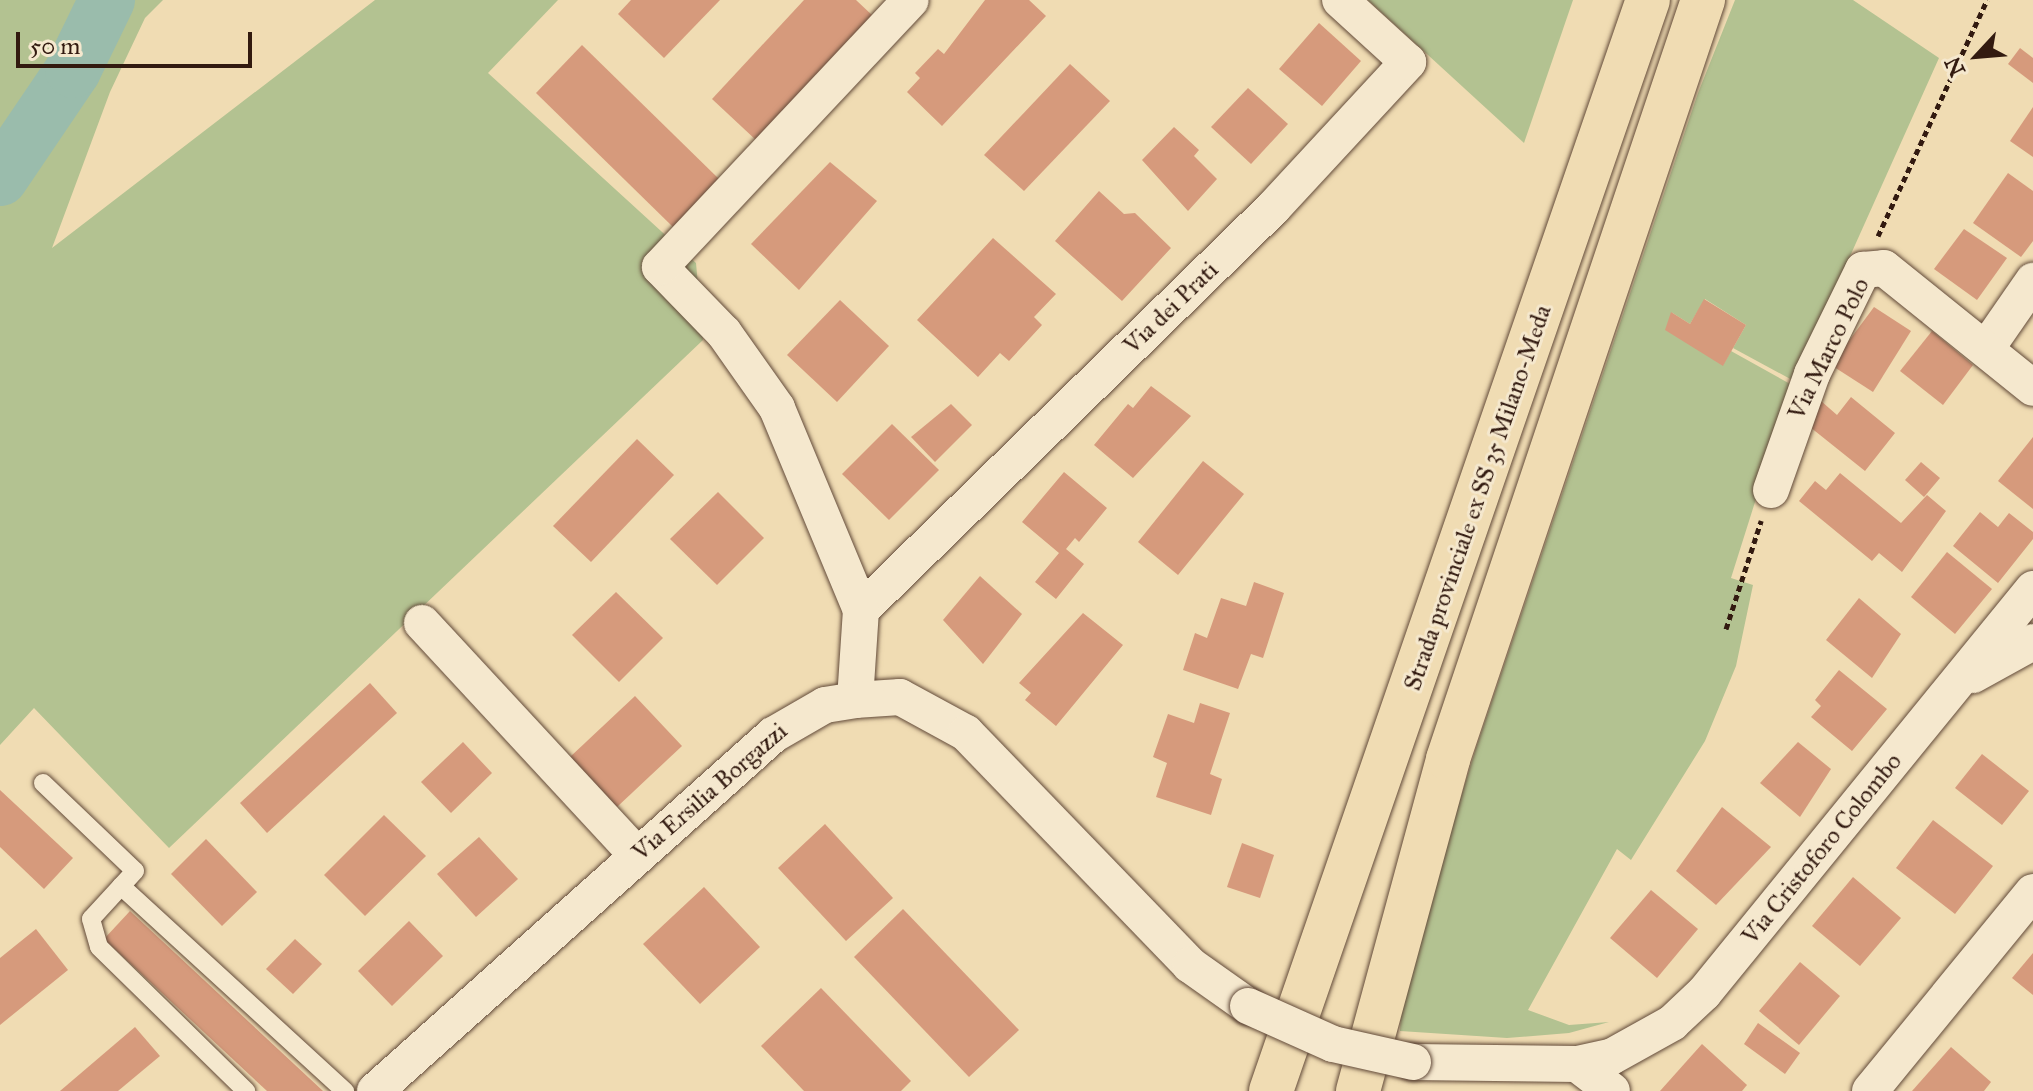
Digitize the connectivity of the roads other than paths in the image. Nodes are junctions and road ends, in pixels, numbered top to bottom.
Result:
1 (911, 0) edge
2 (1340, 0) edge
3 (1648, 0) edge
4 (1703, 0) edge
5 (2033, 281) edge
6 (1986, 349) junction
7 (2033, 388) edge
8 (1771, 490) road end
9 (2033, 589) edge
10 (861, 610) junction
11 (422, 623) dead end
12 (2033, 642) edge
13 (1955, 687) junction
14 (855, 700) junction
15 (43, 783) dead end
16 (637, 855) junction
17 (121, 886) junction
18 (2033, 892) edge
19 (1413, 1062) joint
20 (1577, 1064) junction
21 (1360, 1086) edge
22 (246, 1091) edge
23 (345, 1091) edge
24 (375, 1091) edge
25 (1271, 1091) edge
26 (1612, 1091) edge
27 (1870, 1091) edge

1 - 10 street
2 - 10 street, Via dei Prati
3 - 25 highway, Strada provinciale ex SS 35 Milano-Meda
4 - 21 highway
5 - 6 street
6 - 7 street, Via Marco Polo
6 - 8 street, Via Marco Polo
9 - 13 street, Via Cristoforo Colombo
10 - 14 street
11 - 16 street
12 - 13 street
13 - 20 street, Via Cristoforo Colombo
14 - 16 street, Via Ersilia Borgazzi
14 - 19 street, Via Ersilia Borgazzi, bridge
15 - 17 lane
16 - 24 street, Via Ersilia Borgazzi
17 - 22 lane
17 - 23 lane
18 - 27 street
19 - 20 street, Via Cristoforo Colombo
20 - 26 street

